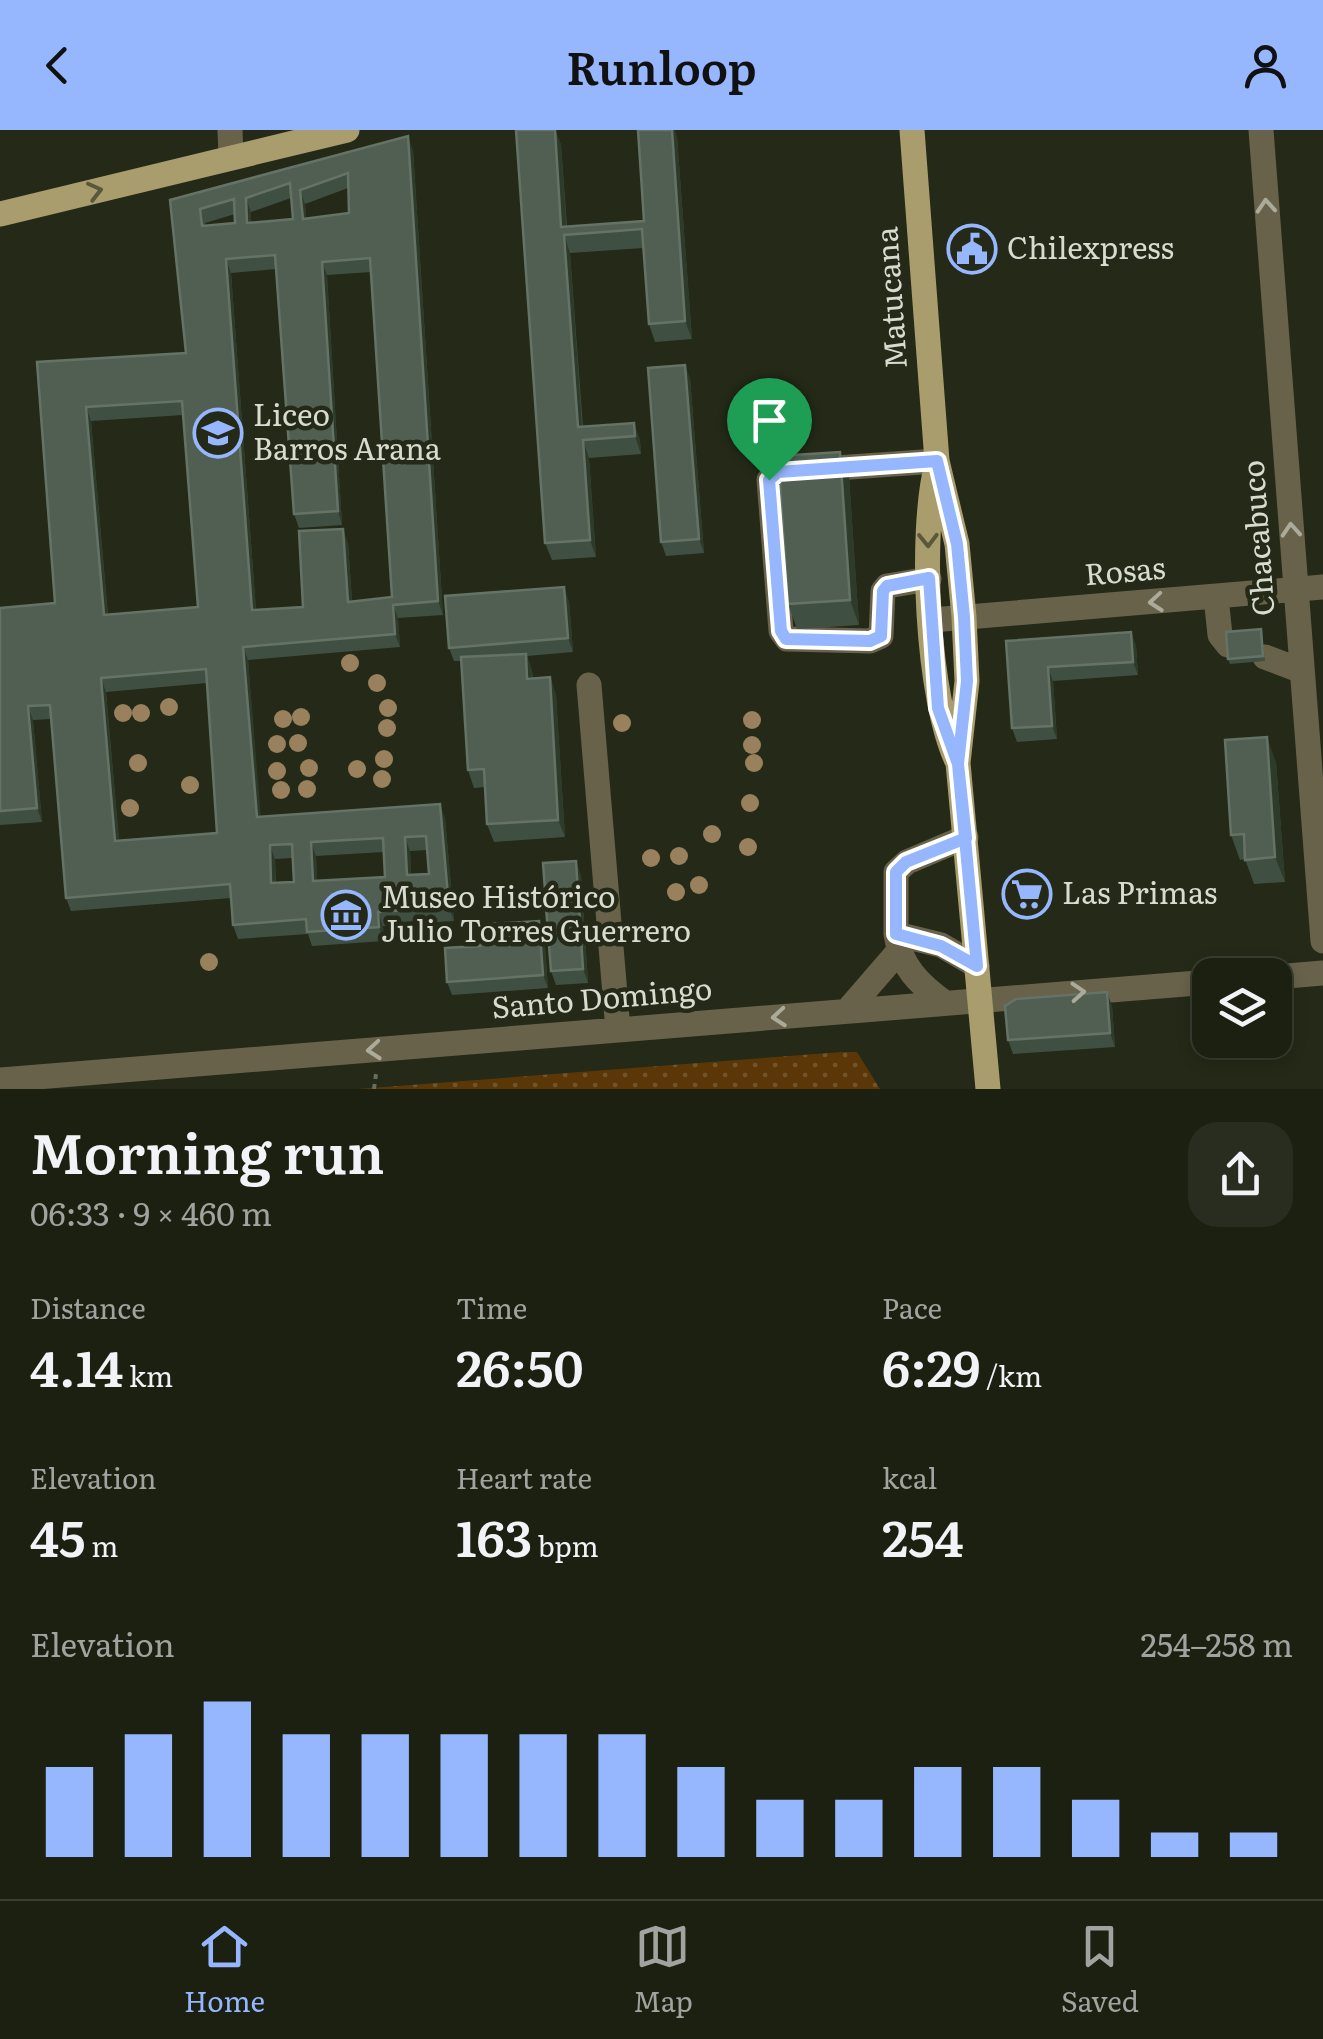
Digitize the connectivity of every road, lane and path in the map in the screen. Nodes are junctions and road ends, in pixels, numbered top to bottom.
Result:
1 (230, 130) edge
2 (348, 130) edge
3 (912, 130) edge
4 (1261, 130) edge
5 (232, 156) junction
6 (0, 214) edge
7 (937, 461) junction
8 (929, 578) junction
9 (1323, 587) edge
10 (1295, 589) junction
11 (1216, 597) junction
12 (964, 617) junction
13 (932, 620) junction
14 (1228, 646) edge
15 (1265, 657) edge
16 (1302, 671) junction
17 (589, 685) dead end
18 (958, 764) junction
19 (966, 838) junction
20 (1323, 941) edge
21 (897, 943) junction
22 (977, 966) junction
23 (1323, 973) edge
24 (1292, 976) edge
25 (1192, 983) edge
26 (981, 1000) junction
27 (945, 1003) junction
28 (847, 1011) junction
29 (618, 1030) junction
30 (0, 1080) edge
31 (988, 1089) edge

1 - 5 street
2 - 5 main road
3 - 7 main road, Matucana
10 -> 4 street, Chacabuco
6 -> 5 main road
7 -> 8 main road, Matucana
7 - 8 street
7 - 12 main road, Matucana
8 - 13 main road, Matucana
9 - 10 street, Rosas
10 - 11 street, Rosas
10 - 16 street, Chacabuco
11 -> 12 street, Rosas
11 - 14 street
12 - 13 street, Rosas
12 - 18 main road, Matucana
13 - 18 main road, Matucana
15 - 16 street
16 - 20 street, Chacabuco
17 - 29 street
18 - 19 main road, Matucana
19 - 21 street
19 - 22 main road, Matucana
21 - 22 street
21 - 27 street
21 - 28 street
22 - 26 main road, Matucana
23 - 24 street
26 -> 25 street, Santo Domingo
26 - 27 street, Santo Domingo
26 - 31 main road, Matucana
27 - 28 street, Santo Domingo
28 -> 29 street, Santo Domingo
29 -> 30 street, Santo Domingo

